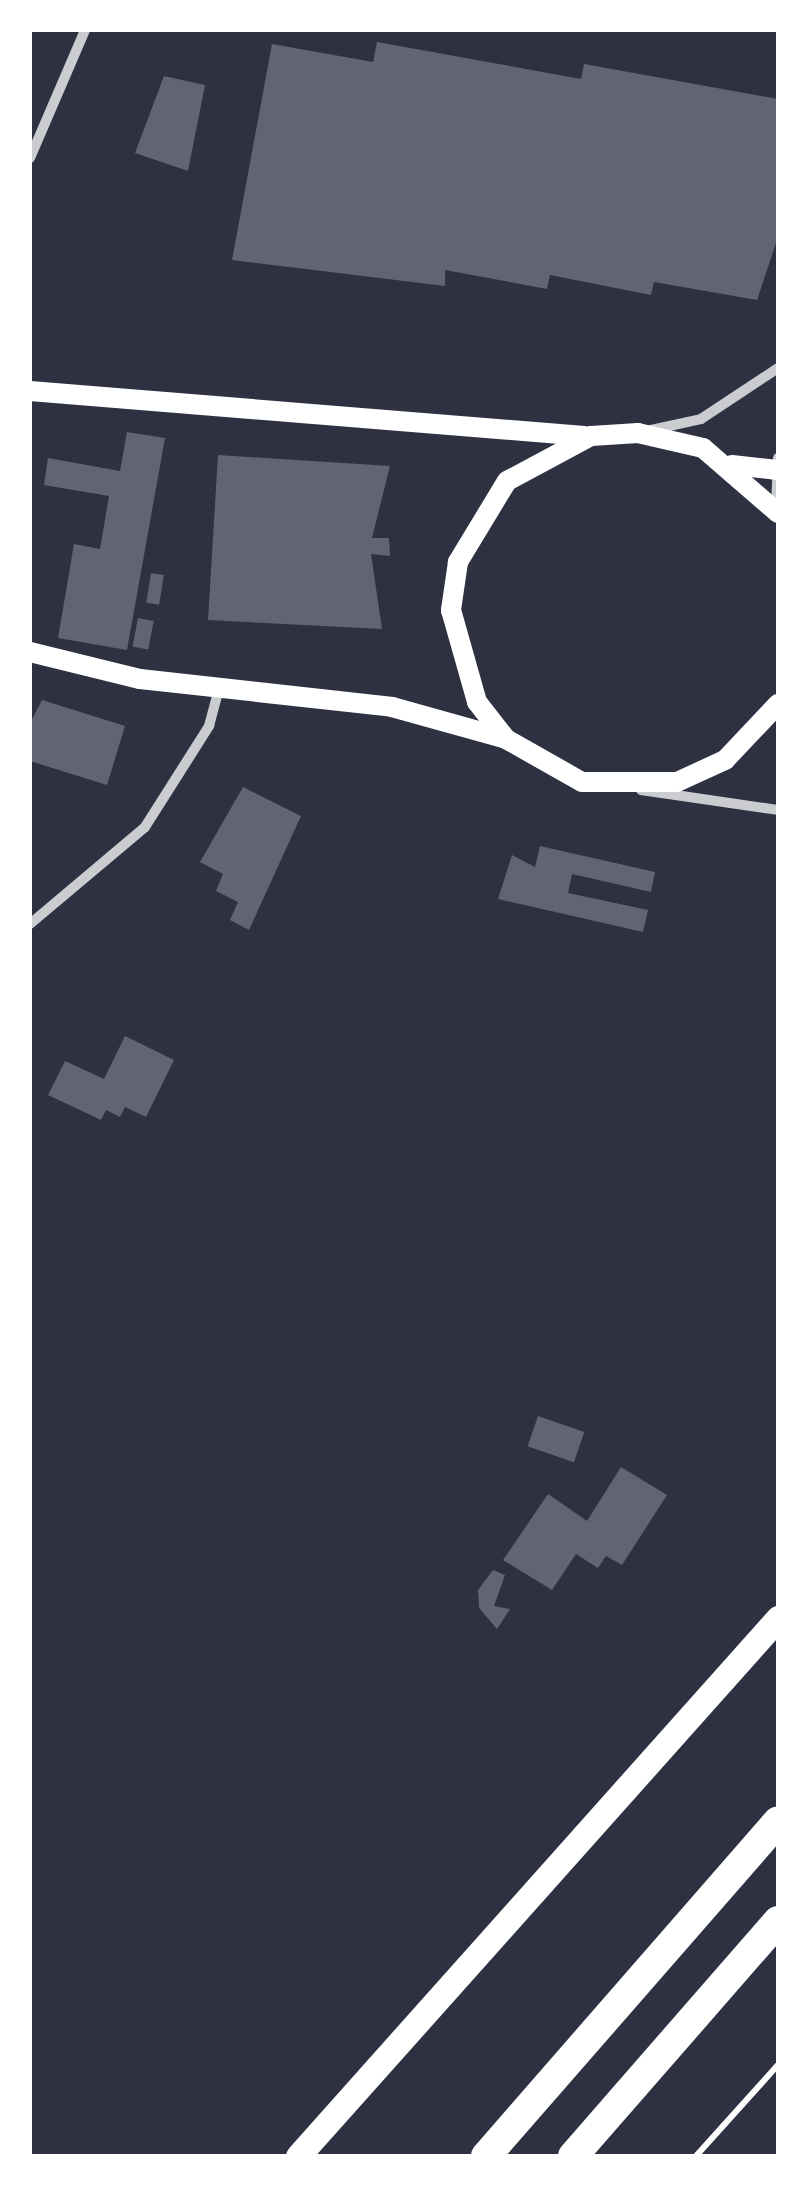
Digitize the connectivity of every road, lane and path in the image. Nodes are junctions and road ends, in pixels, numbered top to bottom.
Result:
1 (85, 30) edge
2 (30, 158) edge
3 (778, 368) edge
4 (30, 392) edge
5 (638, 432) junction
6 (591, 436) junction
7 (732, 465) junction
8 (777, 466) edge
9 (777, 511) edge
10 (30, 652) edge
11 (219, 688) junction
12 (778, 704) edge
13 (506, 739) junction
14 (625, 788) junction
15 (778, 810) edge
16 (30, 924) edge
17 (778, 1618) edge
18 (778, 1821) edge
19 (778, 1921) edge
20 (778, 2065) edge
21 (298, 2156) edge
22 (486, 2156) edge
23 (574, 2156) edge
24 (696, 2156) edge

1 - 2 street
3 - 5 street
4 - 6 main road
5 - 6 main road
5 - 7 main road
6 - 13 main road
7 - 8 main road
7 - 9 main road
8 - 9 street
10 - 11 main road
11 - 13 main road
11 - 16 street
12 - 14 main road
13 - 14 main road
14 - 15 street
17 - 21 main road
18 - 22 highway
19 - 23 highway
20 - 24 path

